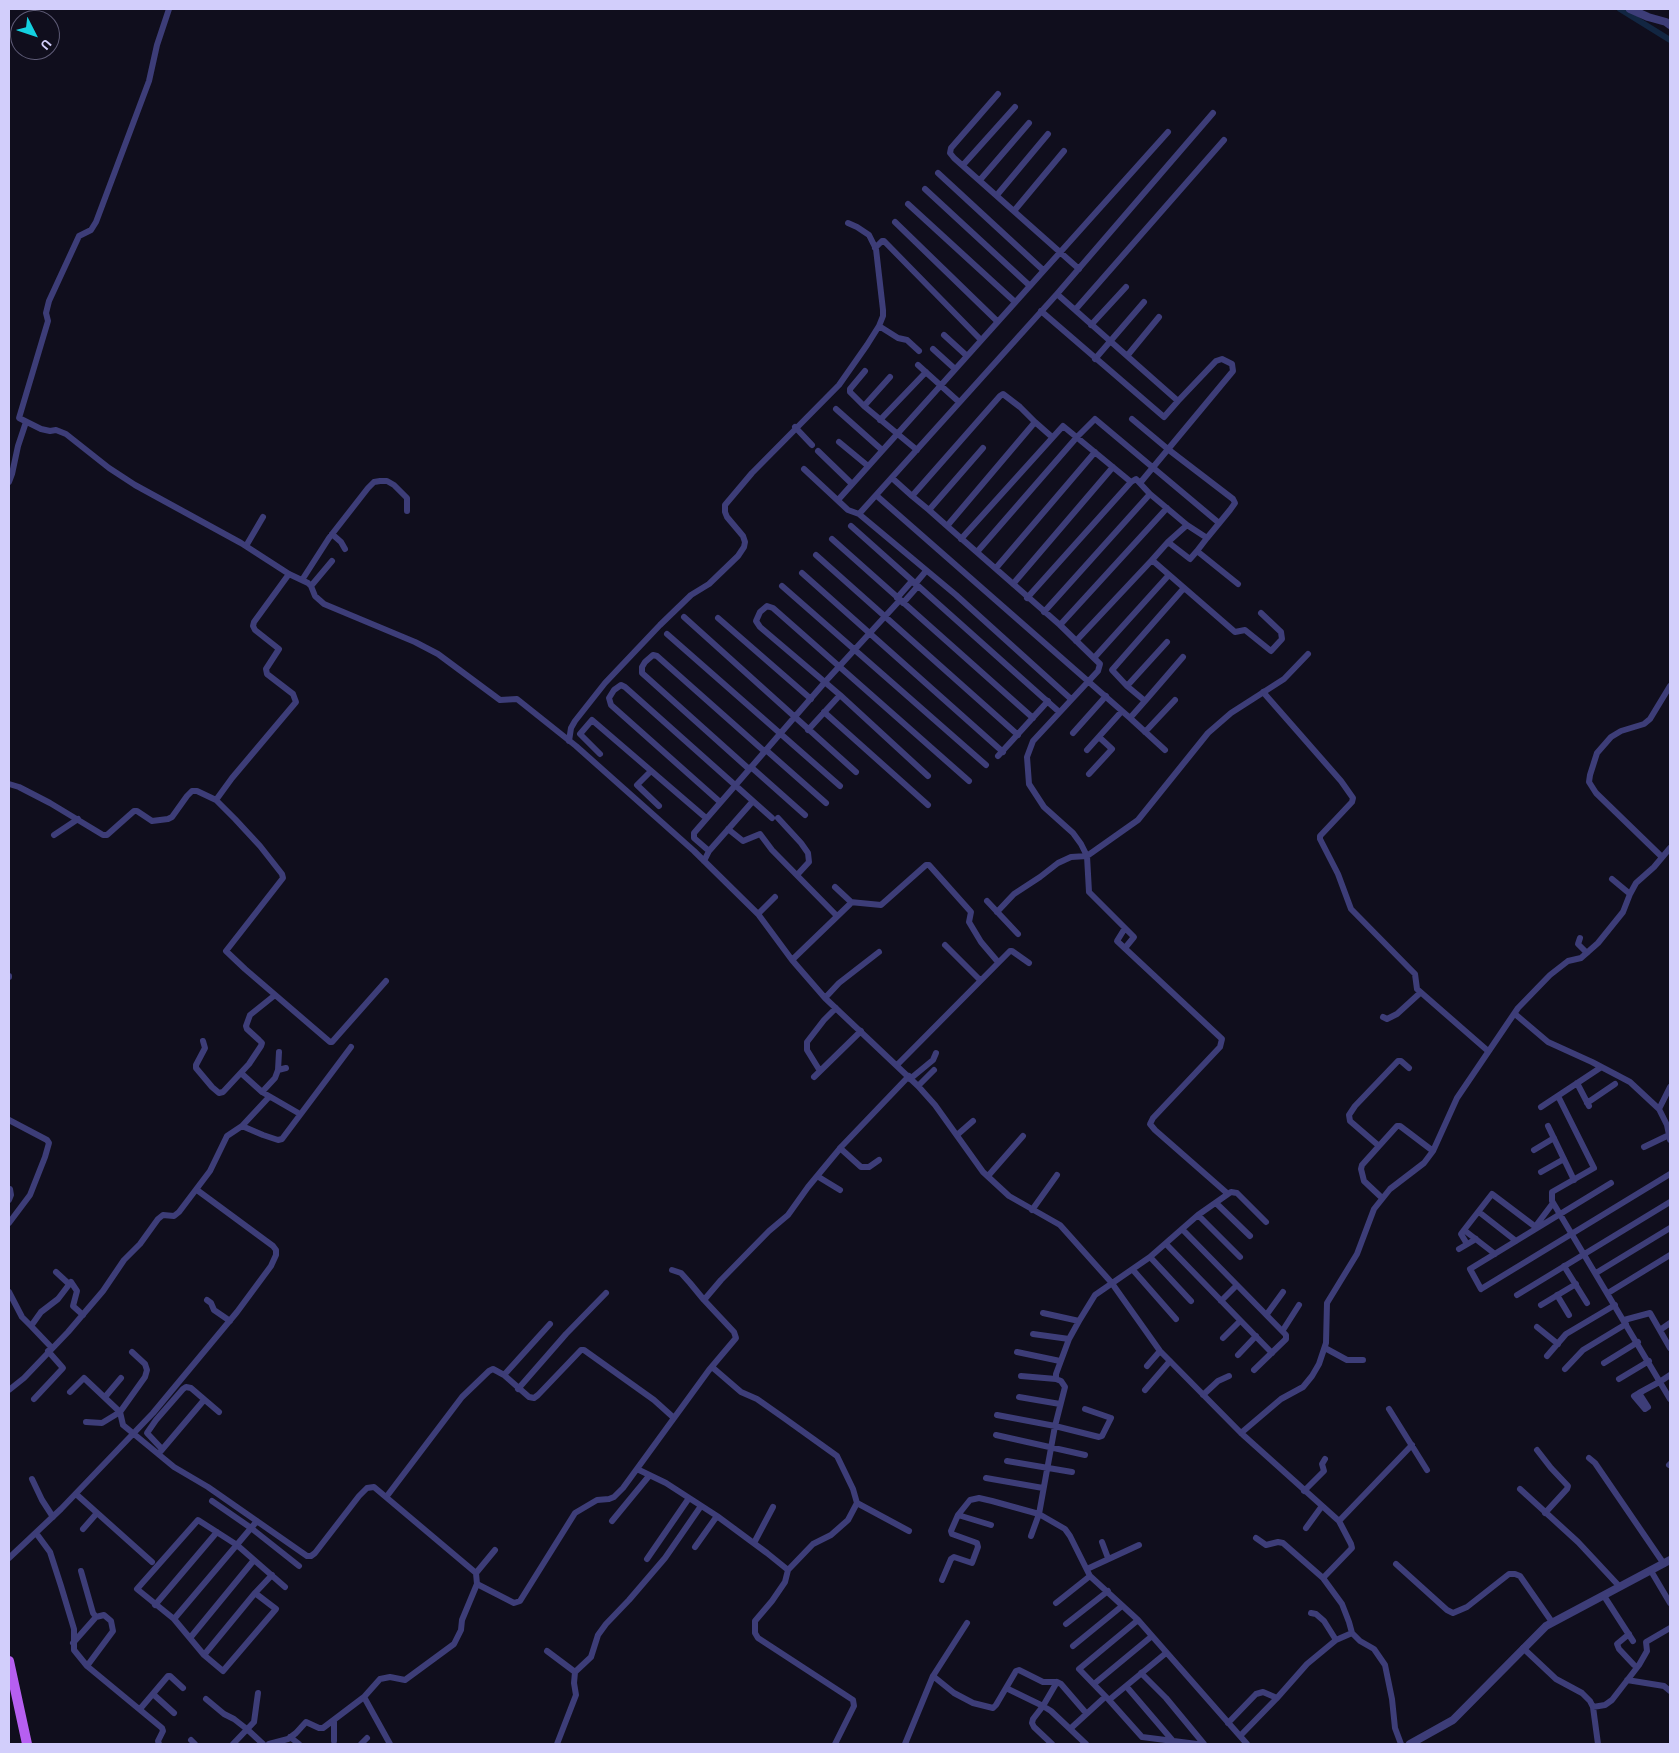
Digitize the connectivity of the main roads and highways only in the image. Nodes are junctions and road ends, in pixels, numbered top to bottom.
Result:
1 (9, 1661) edge
2 (11, 1690) edge
3 (27, 1744) edge

1 - 2 main road
2 - 3 main road

